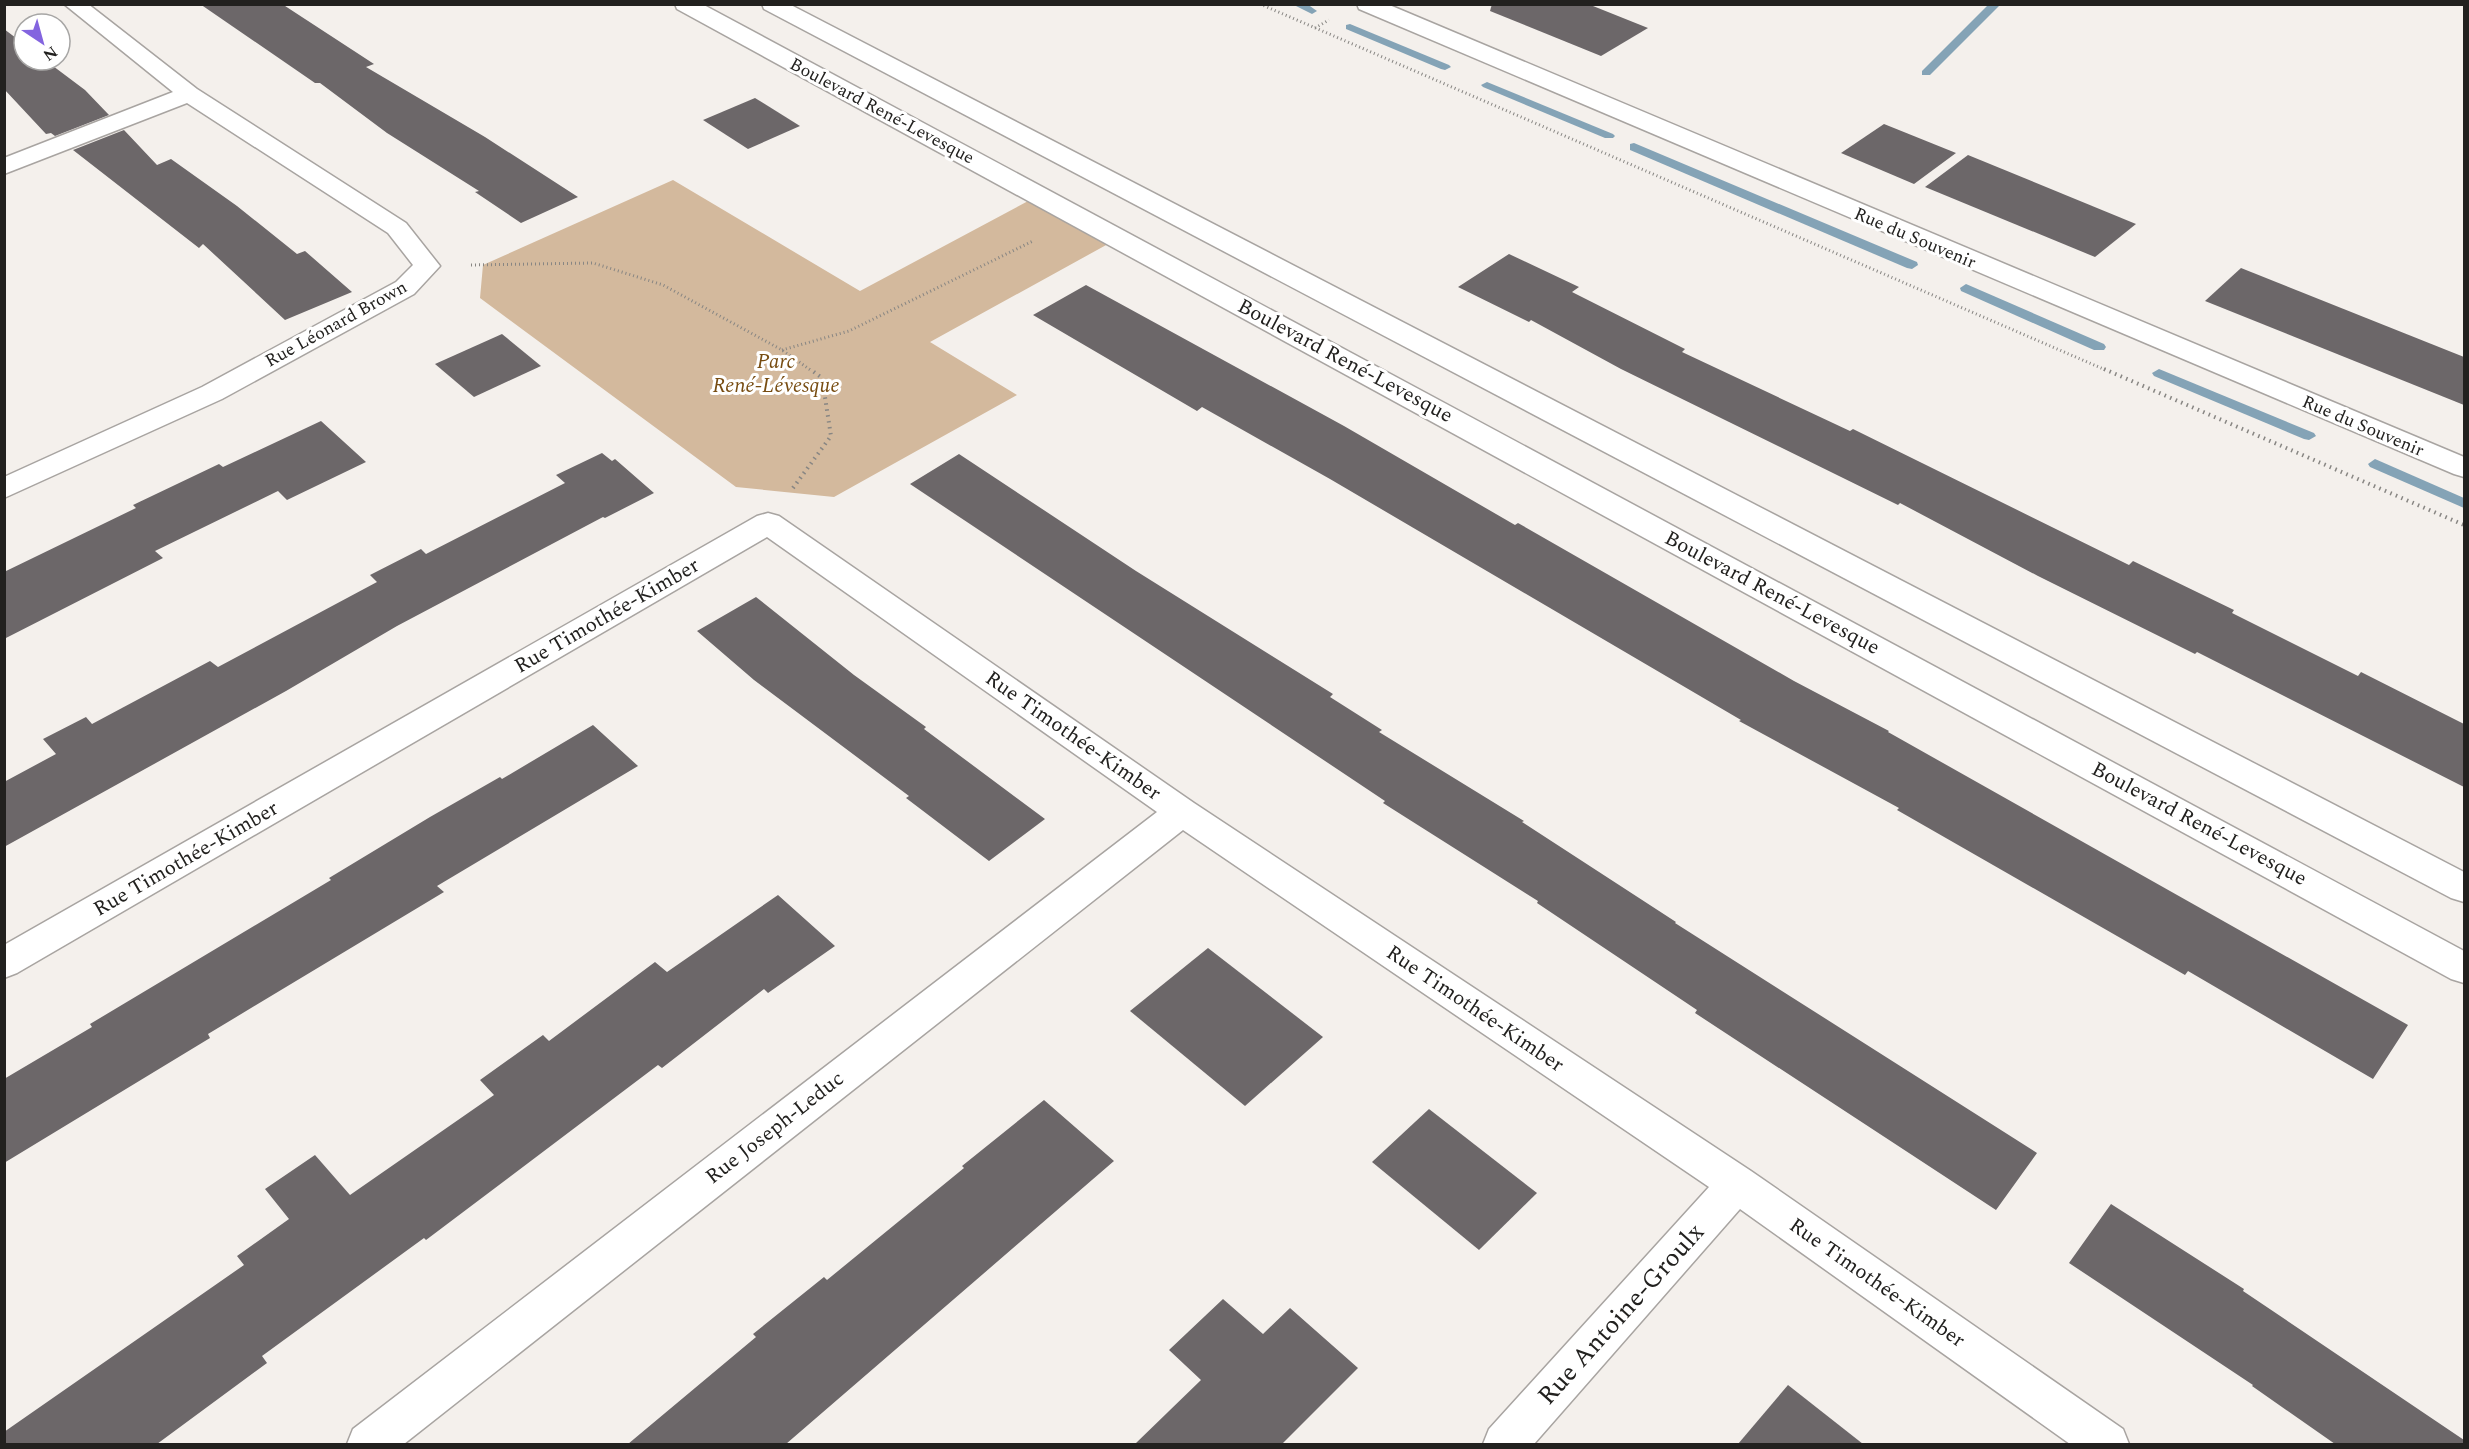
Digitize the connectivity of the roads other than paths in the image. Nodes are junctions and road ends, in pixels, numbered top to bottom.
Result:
1 (74, 4) edge
2 (685, 4) edge
3 (772, 4) edge
4 (1367, 4) edge
5 (189, 94) junction
6 (4, 167) edge
7 (1106, 205) junction
8 (2464, 468) edge
9 (4, 489) edge
10 (1182, 812) junction
11 (2464, 888) edge
12 (4, 963) edge
13 (2464, 968) edge
14 (1737, 1184) junction
15 (369, 1444) edge
16 (1505, 1444) edge
17 (2107, 1444) edge

1 - 5 street, Rue Léonard Brown
2 - 7 street, Boulevard René-Levesque
3 - 7 street, Boulevard René-Levesque
4 - 8 street, Rue du Souvenir
5 - 6 street
5 - 9 street, Rue Léonard Brown
7 - 11 street, Boulevard René-Levesque
7 - 13 street, Boulevard René-Levesque
10 - 12 street, Rue Timothée-Kimber
10 - 14 street, Rue Timothée-Kimber
10 - 15 street, Rue Joseph-Leduc
14 - 16 street, Rue Antoine-Groulx
14 - 17 street, Rue Timothée-Kimber

